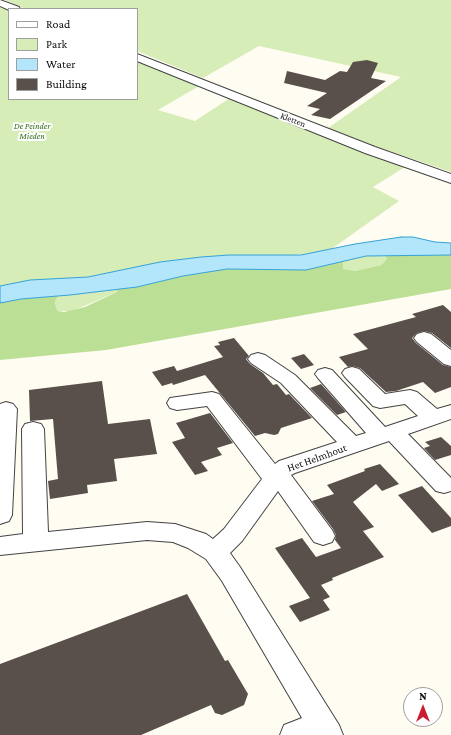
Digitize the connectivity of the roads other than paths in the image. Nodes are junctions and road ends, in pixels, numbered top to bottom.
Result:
1 (0, 3) edge
2 (12, 8) edge
3 (138, 57) edge
4 (451, 179) edge
5 (424, 338) dead end
6 (258, 359) dead end
7 (451, 360) edge
8 (352, 373) dead end
9 (325, 374) dead end
10 (177, 403) dead end
11 (6, 409) dead end
12 (442, 415) edge
13 (33, 428) dead end
14 (387, 434) junction
15 (352, 445) junction
16 (276, 477) junction
17 (444, 485) dead end
18 (0, 515) edge
19 (323, 536) dead end
20 (36, 542) junction
21 (0, 546) edge
22 (215, 552) junction
23 (314, 731) edge

1 - 2 street
3 - 4 street, Kletten
5 - 7 street
6 - 15 street
8 - 12 street
9 - 14 street
10 - 16 street
11 - 18 street
12 - 14 street, Het Helmhout
13 - 20 street
14 - 15 street, Het Helmhout
14 - 17 street
15 - 16 street, Het Helmhout
16 - 19 street
16 - 22 street, Het Helmhout
20 - 21 street
20 - 22 street
22 - 23 street

